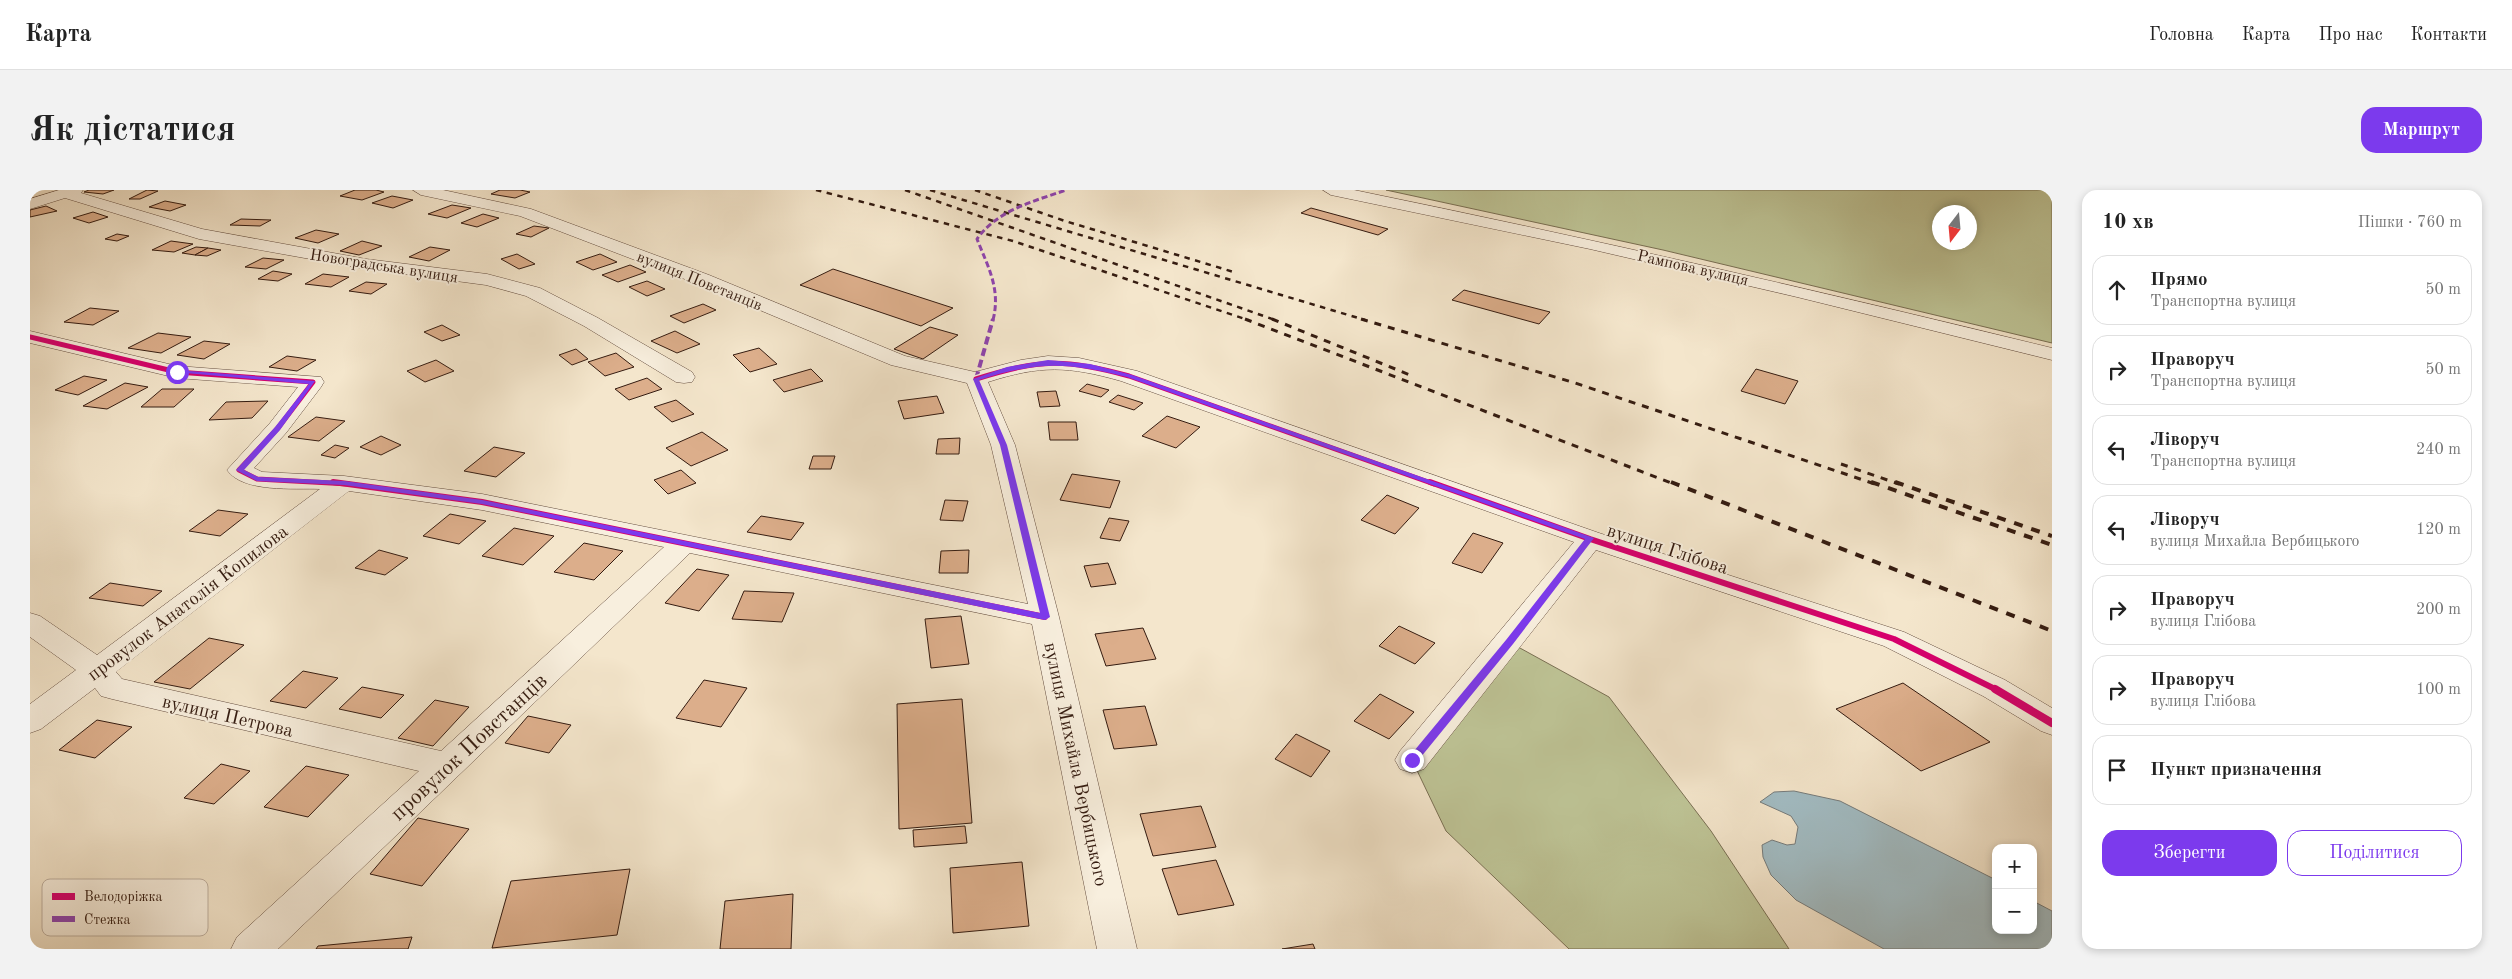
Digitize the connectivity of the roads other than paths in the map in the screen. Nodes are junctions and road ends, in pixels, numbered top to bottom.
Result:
1 (421, 190) edge
2 (1331, 190) edge
3 (71, 192) edge
4 (30, 204) edge
5 (30, 337) edge
6 (2052, 354) edge
7 (684, 377) dead end
8 (976, 379) junction
9 (344, 483) junction
10 (1590, 538) junction
11 (686, 543) junction
12 (1045, 617) junction
13 (30, 623) edge
14 (97, 670) junction
15 (30, 720) edge
16 (2052, 723) edge
17 (1412, 760) dead end
18 (448, 765) junction
19 (251, 949) edge
20 (1117, 949) edge

1 - 8 street, вулиця Повстанців
2 - 6 street, Рампова вулиця
3 - 4 street
3 - 7 street, Новоградська вулиця
5 - 9 street
8 - 10 street, вулиця Глібова
8 - 12 street, вулиця Михайла Вербицького
9 - 11 street
9 - 14 street, провулок Анатолія Копилова
10 - 16 street, вулиця Глібова
10 - 17 street, вулиця Глібова
11 - 12 street
11 - 18 street, провулок Повстанців
12 - 20 street, вулиця Михайла Вербицького
13 - 14 street, вулиця Петрова
14 - 15 street, провулок Анатолія Копилова
14 - 18 street, вулиця Петрова
18 - 19 street, провулок Повстанців

